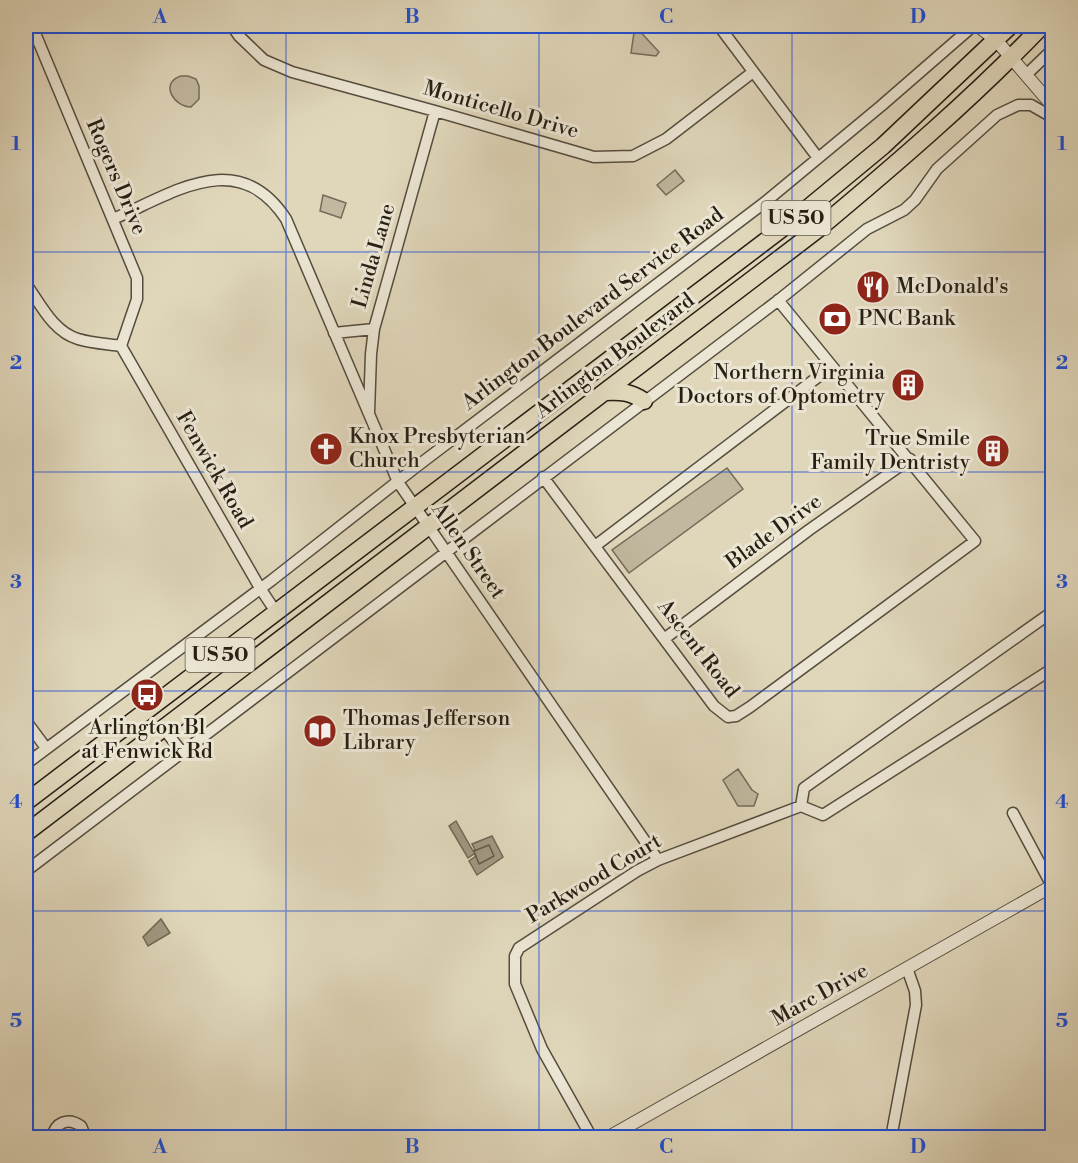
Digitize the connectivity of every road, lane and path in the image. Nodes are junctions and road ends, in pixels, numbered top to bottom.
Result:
1 (32, 26) edge
2 (232, 26) edge
3 (719, 26) edge
4 (973, 26) edge
5 (978, 26) edge
6 (1010, 26) edge
7 (1042, 26) edge
8 (994, 33) edge
9 (1053, 50) edge
10 (1011, 58) junction
11 (1053, 58) edge
12 (753, 72) junction
13 (1026, 75) junction
14 (1053, 84) edge
15 (1052, 106) edge
16 (435, 111) junction
17 (1053, 117) edge
18 (818, 158) junction
19 (113, 219) junction
20 (26, 284) edge
21 (778, 300) junction
22 (374, 329) junction
23 (334, 333) junction
24 (121, 345) junction
25 (644, 363) junction
26 (831, 367) junction
27 (605, 392) junction
28 (644, 401) junction
29 (369, 415) junction
30 (910, 459) junction
31 (543, 477) junction
32 (398, 482) junction
33 (415, 507) junction
34 (428, 527) junction
35 (595, 546) junction
36 (446, 553) junction
37 (260, 588) junction
38 (276, 612) junction
39 (1053, 612) edge
40 (664, 639) junction
41 (1053, 669) edge
42 (26, 721) edge
43 (163, 728) junction
44 (46, 748) junction
45 (182, 752) junction
46 (27, 760) edge
47 (26, 802) edge
48 (801, 806) junction
49 (1013, 813) dead end
50 (26, 832) edge
51 (658, 860) junction
52 (26, 871) edge
53 (1052, 886) edge
54 (908, 968) junction
55 (52, 1137) edge
56 (86, 1137) edge
57 (592, 1137) edge
58 (607, 1137) edge
59 (891, 1137) edge

1 - 19 street, Rogers Drive
2 - 16 street, Monticello Drive
3 - 12 street
4 - 18 street, Arlington Boulevard Service Road
5 - 8 street
6 - 8 highway, Arlington Boulevard / US 50
7 - 10 highway, Arlington Boulevard / US 50
8 - 10 street
8 - 33 highway, Arlington Boulevard / US 50
9 - 13 street
10 - 13 street
10 - 25 highway, Arlington Boulevard / US 50
11 - 14 street
12 - 16 street, Monticello Drive
12 - 18 street
13 - 15 street
16 - 22 street, Linda Lane
17 - 21 street
18 - 32 street, Arlington Boulevard Service Road
19 - 23 street, Allen Street
19 - 24 street, Rogers Drive
20 - 24 street
21 - 26 street
21 - 28 street
22 - 23 street
22 - 29 street, Linda Lane
23 - 29 street, Allen Street
24 - 37 street, Fenwick Road
25 - 27 highway, Arlington Boulevard / US 50
25 - 28 highway
26 - 30 street
26 - 35 street
27 - 28 highway
27 - 34 highway, Arlington Boulevard / US 50
28 - 31 street
29 - 32 street, Allen Street
30 - 40 street, Blade Drive
30 - 40 street, Ascent Road
31 - 35 street, Ascent Road
31 - 36 street
32 - 33 street, Allen Street
32 - 37 street, Arlington Boulevard Service Road
33 - 34 street, Allen Street
33 - 38 highway, Arlington Boulevard / US 50
34 - 36 street, Allen Street
34 - 43 highway, Arlington Boulevard / US 50
35 - 40 street, Ascent Road
36 - 45 street
36 - 51 street, Allen Street
37 - 38 street, Fenwick Road
37 - 44 street, Arlington Boulevard Service Road
38 - 47 highway, Arlington Boulevard / US 50
39 - 48 street
41 - 48 street
42 - 44 street
43 - 45 street
43 - 50 highway, Arlington Boulevard / US 50
44 - 46 street, Arlington Boulevard Service Road
45 - 52 street
48 - 51 street, Parkwood Court
49 - 53 street
51 - 57 street, Parkwood Court
53 - 54 street, Marc Drive
54 - 58 street, Marc Drive
54 - 59 street
55 - 56 street

